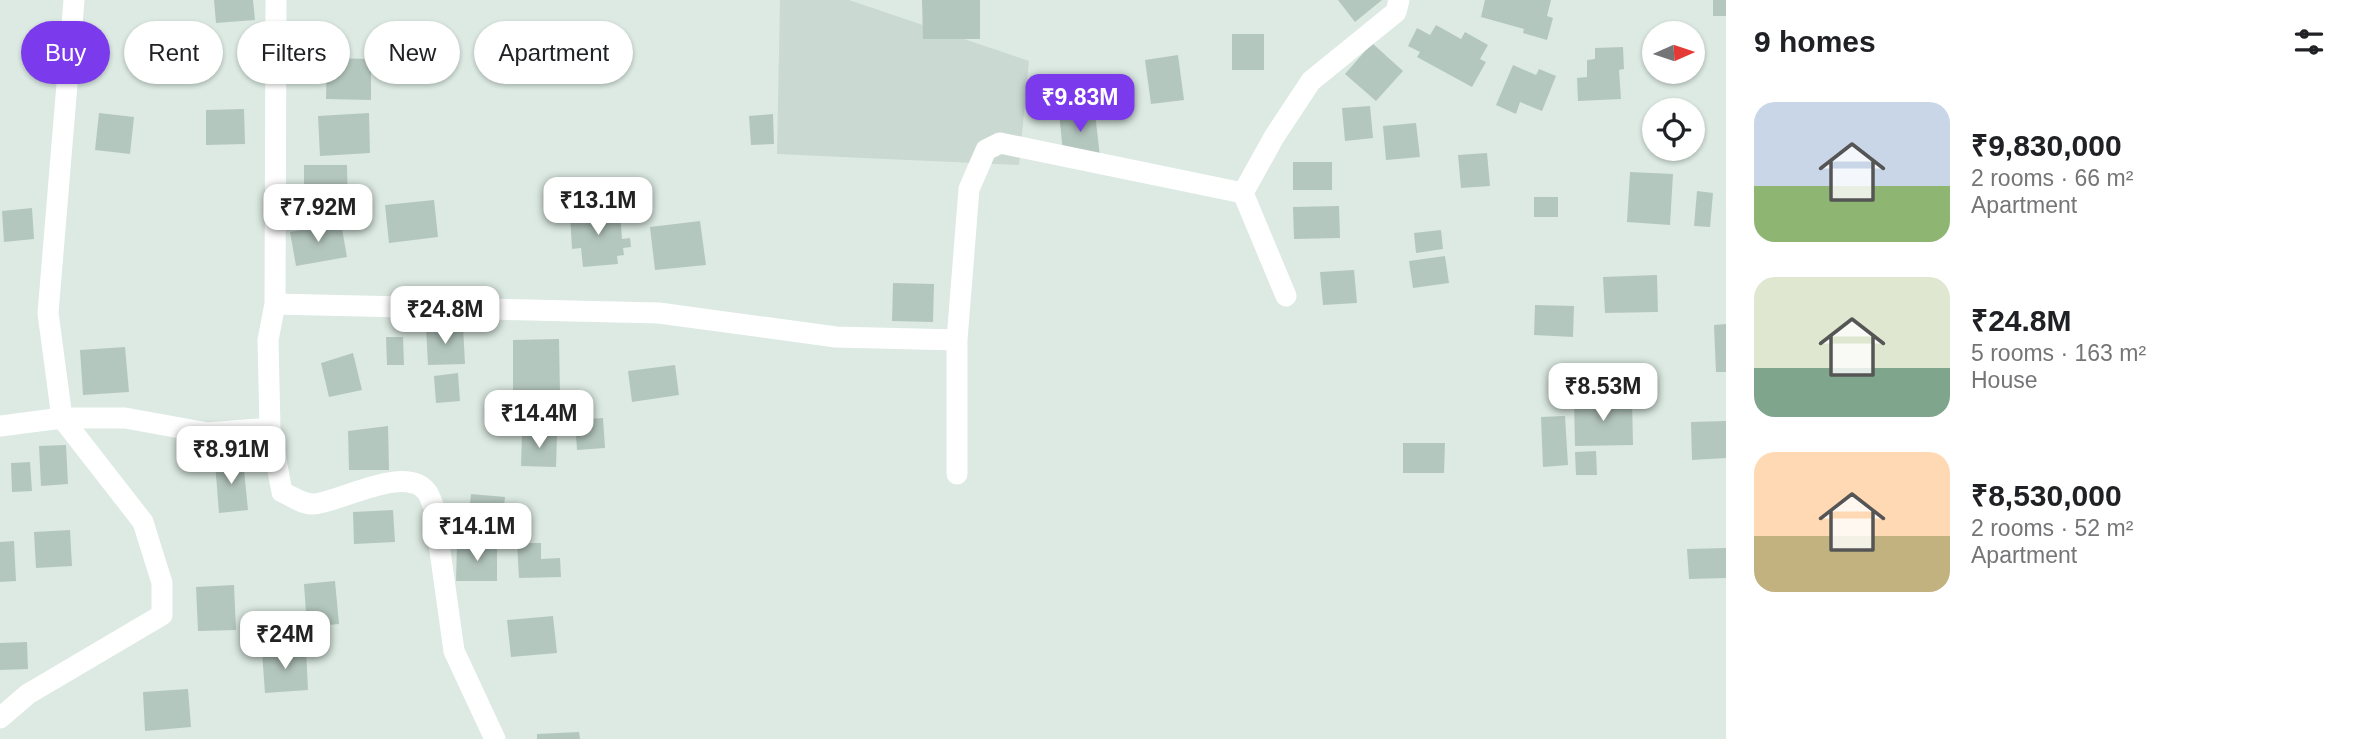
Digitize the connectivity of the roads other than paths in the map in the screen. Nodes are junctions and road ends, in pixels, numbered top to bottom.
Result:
1 (74, 0) edge
2 (276, 0) edge
3 (1399, 0) edge
4 (1243, 194) junction
5 (1286, 296) dead end
6 (275, 304) junction
7 (957, 340) junction
8 (62, 418) junction
9 (0, 426) edge
10 (270, 428) junction
11 (957, 474) dead end
12 (0, 718) edge
13 (495, 739) edge

1 - 8 street
2 - 6 street
3 - 4 street
4 - 5 street
4 - 7 street
6 - 7 street
6 - 10 street
7 - 11 street
8 - 9 street
8 - 10 street
8 - 12 street
10 - 13 street

